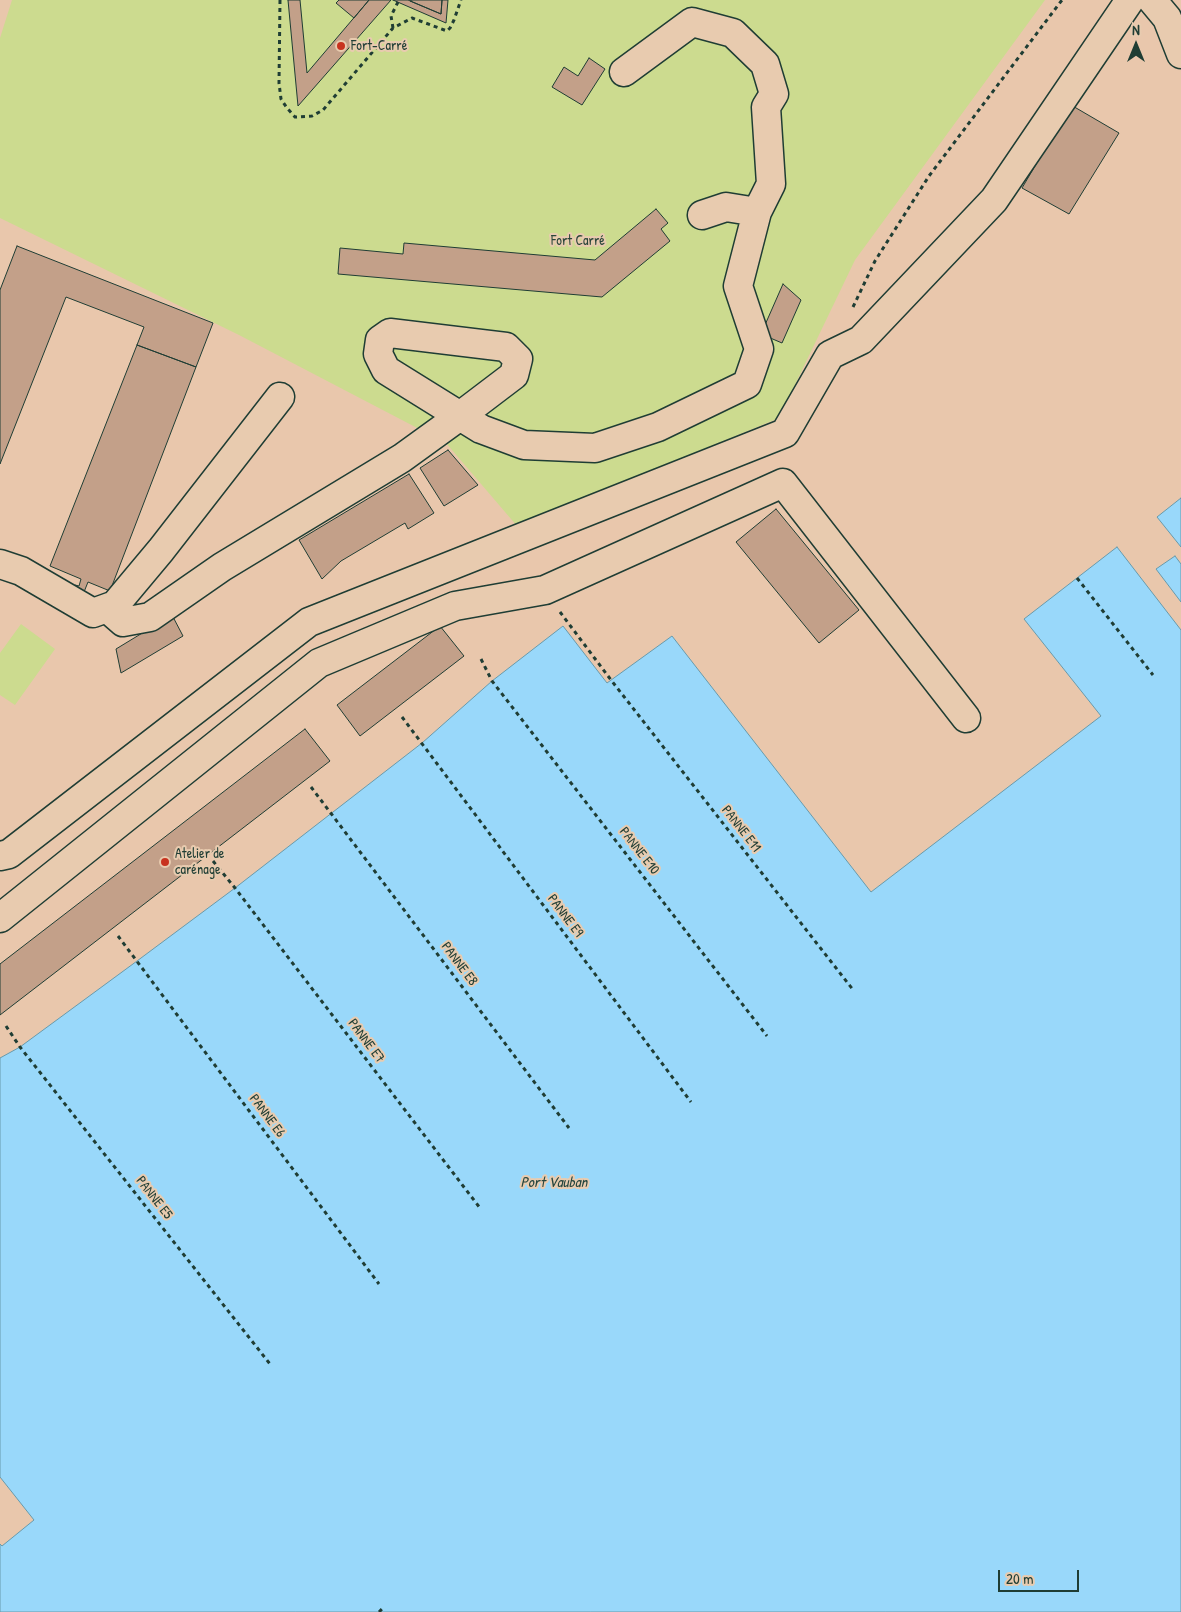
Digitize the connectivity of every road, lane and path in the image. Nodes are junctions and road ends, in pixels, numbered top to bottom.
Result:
1 (280, 0) edge
2 (461, 0) edge
3 (1062, 0) edge
4 (1130, 0) edge
5 (1152, 0) edge
6 (398, 2) dead end
7 (393, 28) junction
8 (1181, 54) edge
9 (624, 72) dead end
10 (757, 212) junction
11 (702, 215) dead end
12 (850, 312) dead end
13 (280, 397) dead end
14 (460, 416) junction
15 (0, 564) edge
16 (1077, 578) dead end
17 (544, 590) junction
18 (107, 608) junction
19 (481, 659) dead end
20 (1153, 675) dead end
21 (402, 717) dead end
22 (966, 718) dead end
23 (311, 786) dead end
24 (0, 856) edge
25 (213, 861) dead end
26 (0, 918) edge
27 (118, 936) dead end
28 (854, 991) dead end
29 (6, 1026) dead end
30 (767, 1036) dead end
31 (691, 1102) dead end
32 (569, 1128) dead end
33 (480, 1208) dead end
34 (379, 1284) dead end
35 (270, 1364) dead end
36 (383, 1608) dead end
37 (379, 1612) edge

1 - 7 path
2 - 7 path
3 - 12 path
4 - 24 lane
5 - 8 lane
6 - 7 path
9 - 10 lane
10 - 11 lane
10 - 14 lane
13 - 18 lane
14 - 14 lane
14 - 18 lane
15 - 18 lane
16 - 20 path
17 - 22 lane
17 - 26 lane
17 - 28 path, PANNE E11
19 - 30 path, PANNE E10
21 - 31 path, PANNE E9
23 - 32 path, PANNE E8
25 - 33 path, PANNE E7
27 - 34 path, PANNE E6
29 - 35 path, PANNE E5
36 - 37 path

